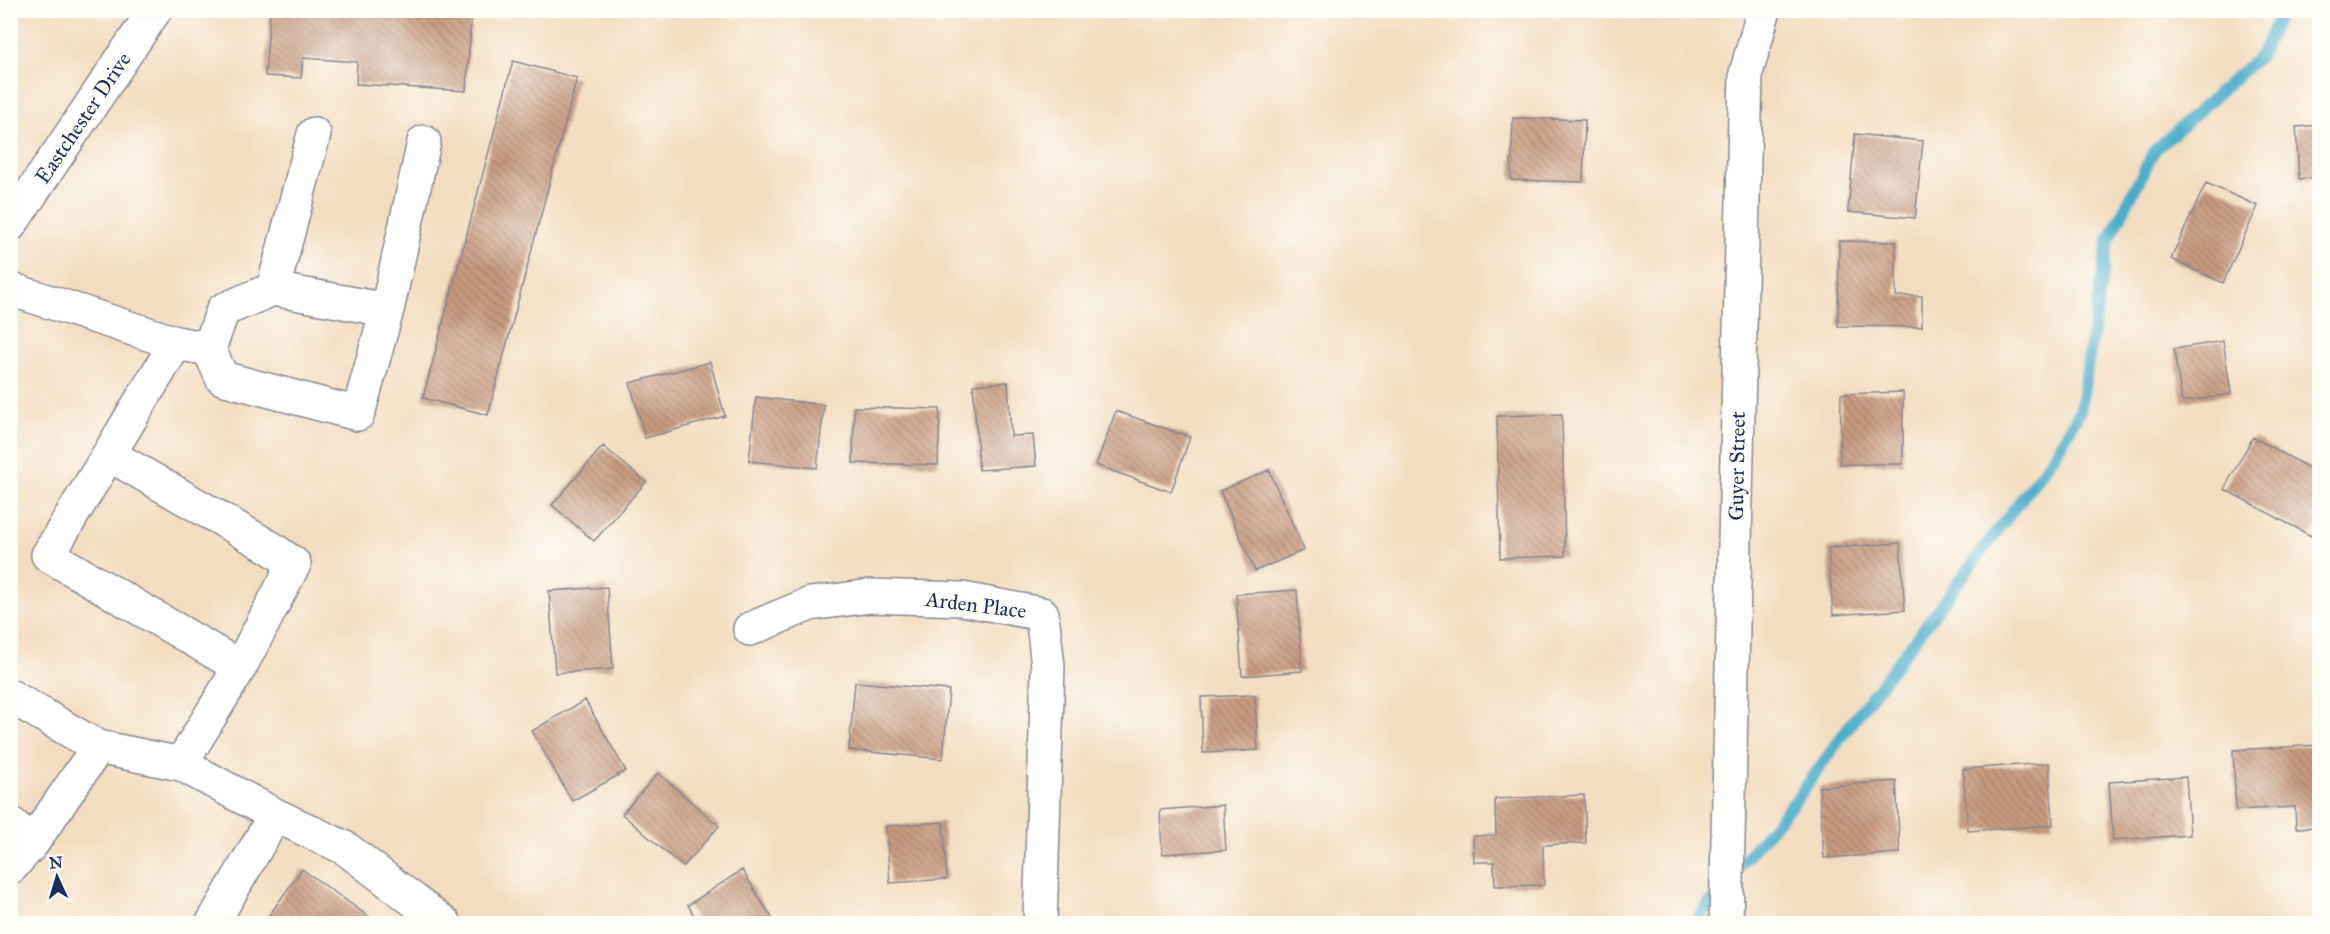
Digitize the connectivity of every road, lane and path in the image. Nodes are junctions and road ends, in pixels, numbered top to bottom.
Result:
1 (155, 10) edge
2 (1764, 10) edge
3 (314, 134) dead end
4 (424, 142) dead end
5 (10, 225) edge
6 (10, 289) edge
7 (273, 289) junction
8 (387, 310) junction
9 (176, 343) junction
10 (209, 348) junction
11 (110, 455) junction
12 (750, 629) dead end
13 (240, 667) junction
14 (10, 696) edge
15 (98, 747) junction
16 (181, 764) junction
17 (275, 815) junction
18 (22, 832) edge
19 (10, 868) edge
20 (212, 924) edge
21 (445, 924) edge
22 (1040, 924) edge
23 (1726, 924) edge

1 - 5 street, Eastchester Drive
2 - 23 street, Guyer Street
3 - 7 street
4 - 8 street
6 - 9 street
7 - 8 street
7 - 10 street
8 - 10 street
9 - 10 street
9 - 11 street
11 - 13 street
11 - 13 street
12 - 22 street, Arden Place
13 - 16 street
14 - 15 street
15 - 16 street
15 - 18 street
16 - 17 street
17 - 20 street
17 - 21 street
18 - 19 street

